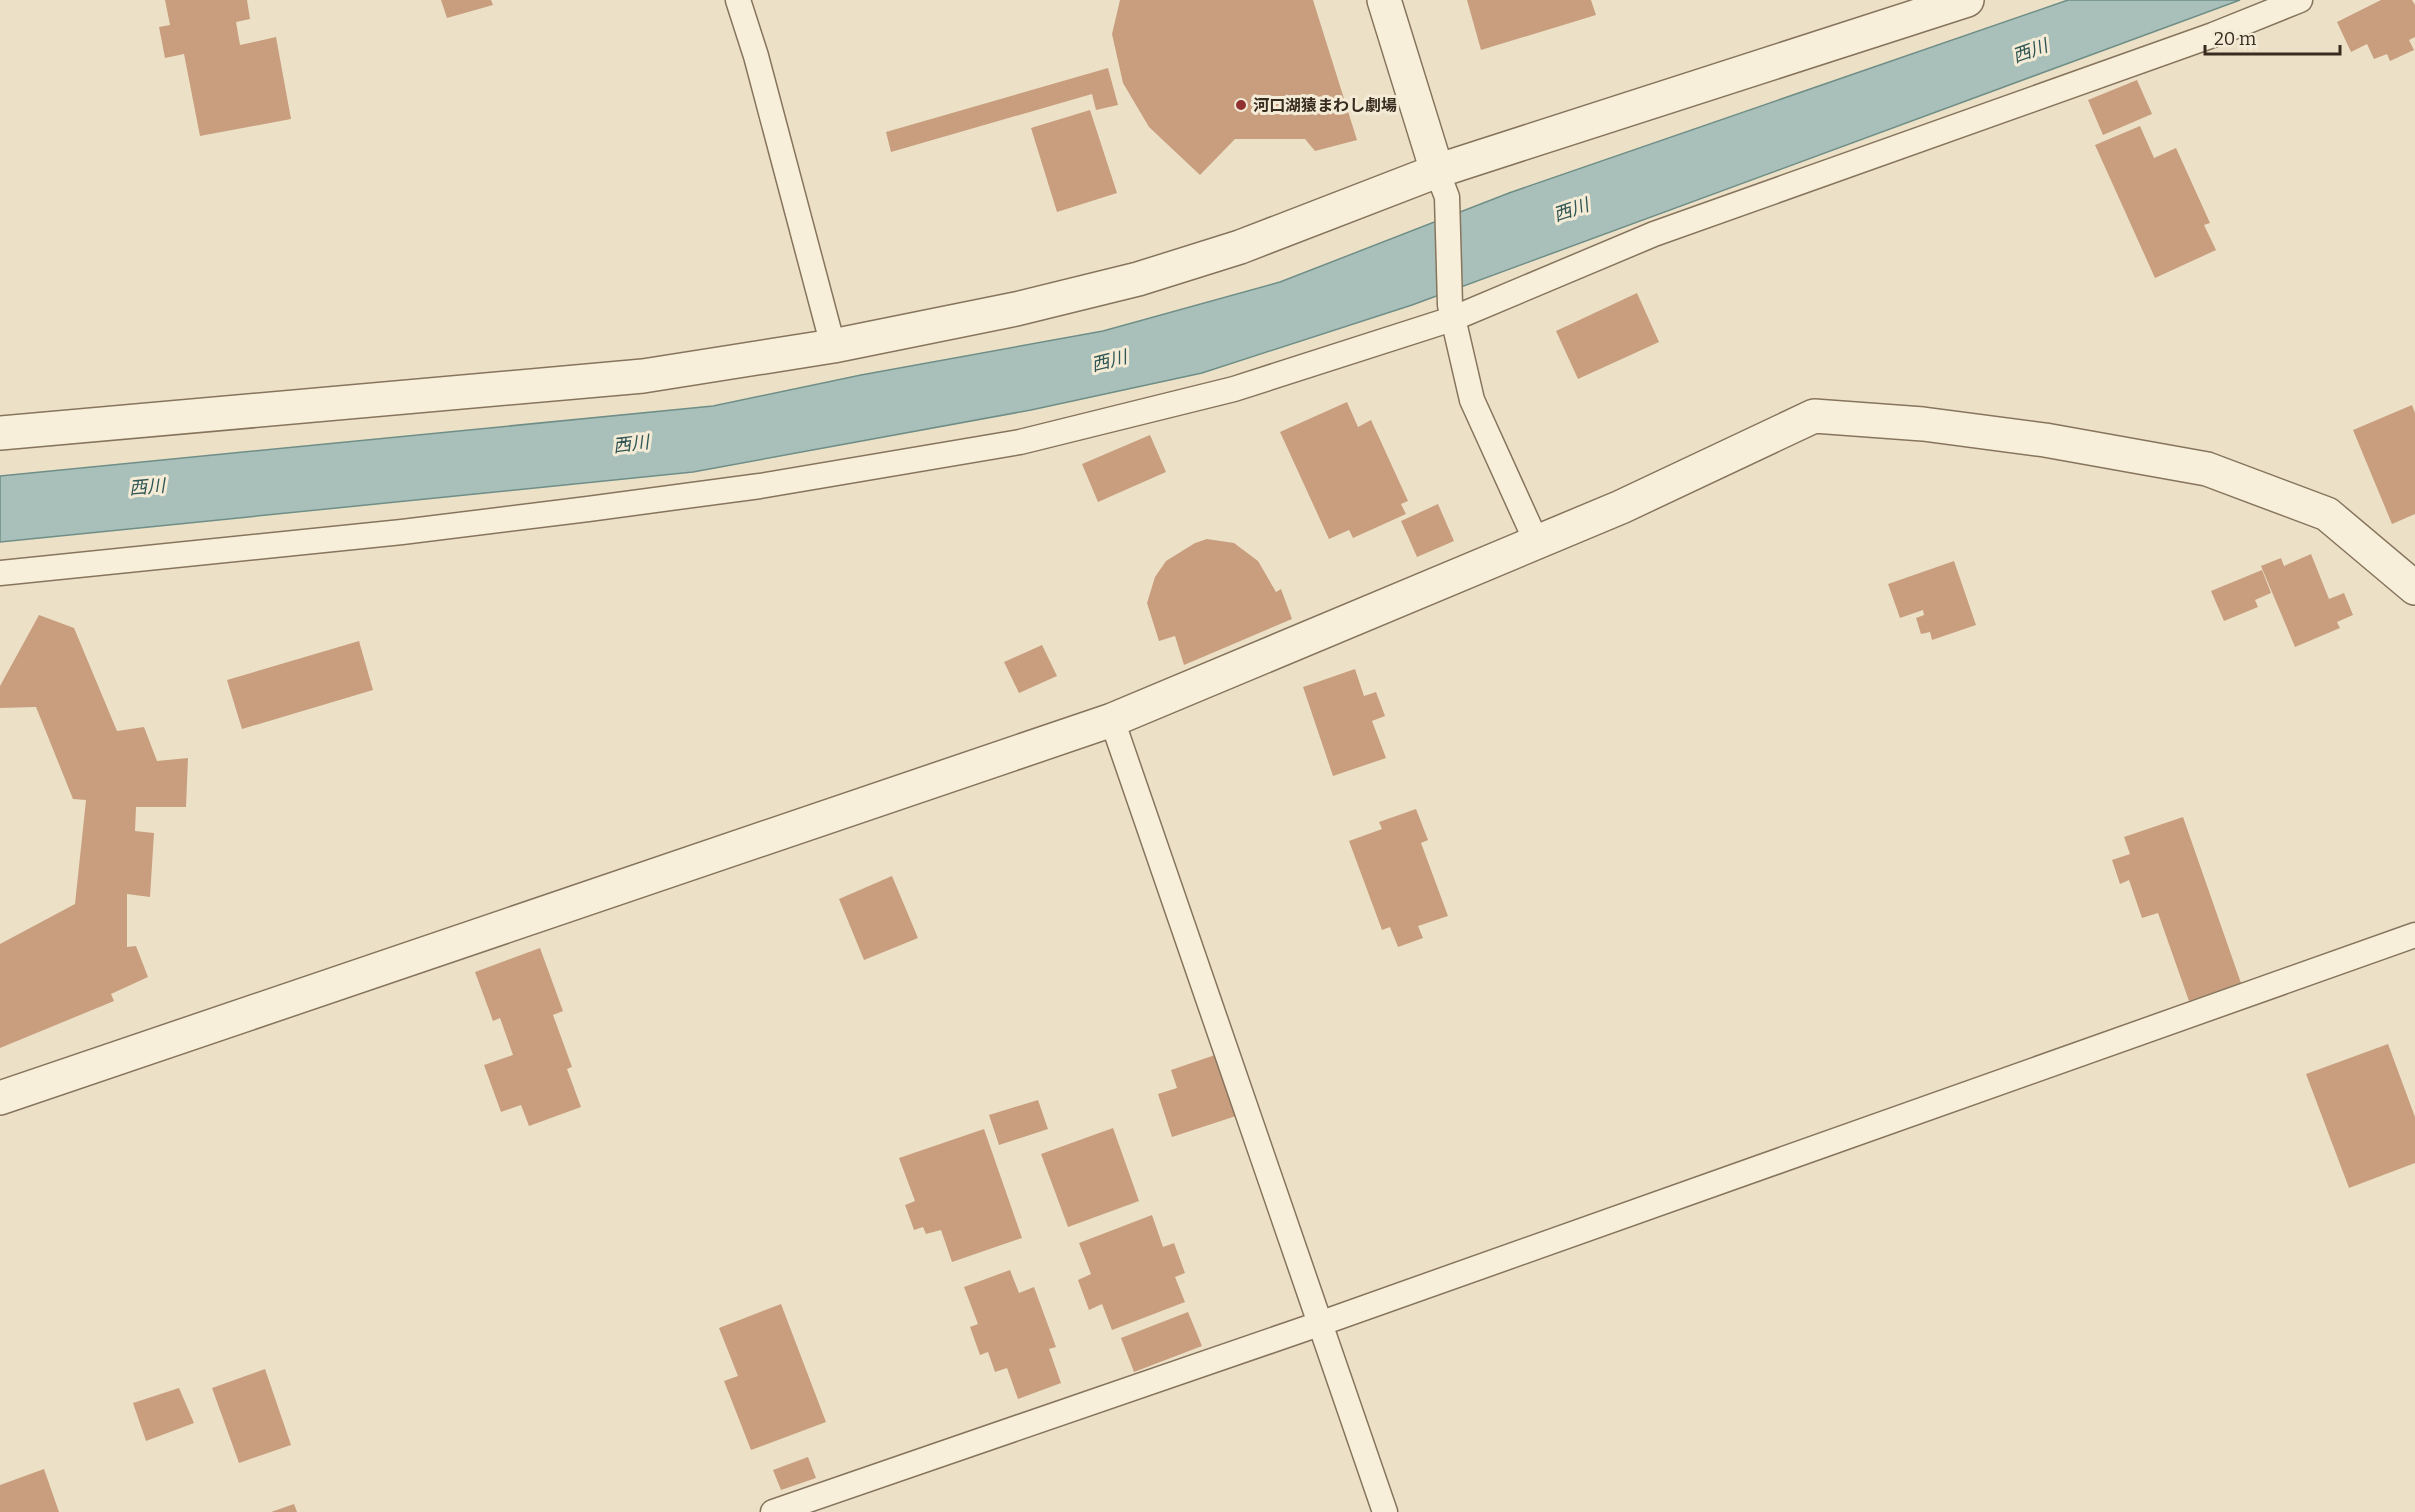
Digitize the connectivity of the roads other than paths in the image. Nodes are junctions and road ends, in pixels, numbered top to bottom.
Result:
1 (738, 0) edge
2 (1384, 0) edge
3 (1966, 0) edge
4 (2300, 0) edge
5 (1442, 184) junction
6 (1451, 312) junction
7 (833, 346) junction
8 (0, 433) edge
9 (1536, 541) junction
10 (0, 573) edge
11 (2415, 588) edge
12 (1112, 720) junction
13 (2415, 935) edge
14 (0, 1098) edge
15 (1319, 1324) junction
16 (773, 1512) edge
17 (1385, 1512) edge

1 - 7 lane
2 - 5 street
3 - 5 street
4 - 6 lane
5 - 6 lane
5 - 7 street
6 - 9 lane
6 - 10 lane
7 - 8 street
9 - 11 street
9 - 12 street
12 - 14 street
12 - 15 lane
13 - 15 lane
15 - 16 lane
15 - 17 lane

